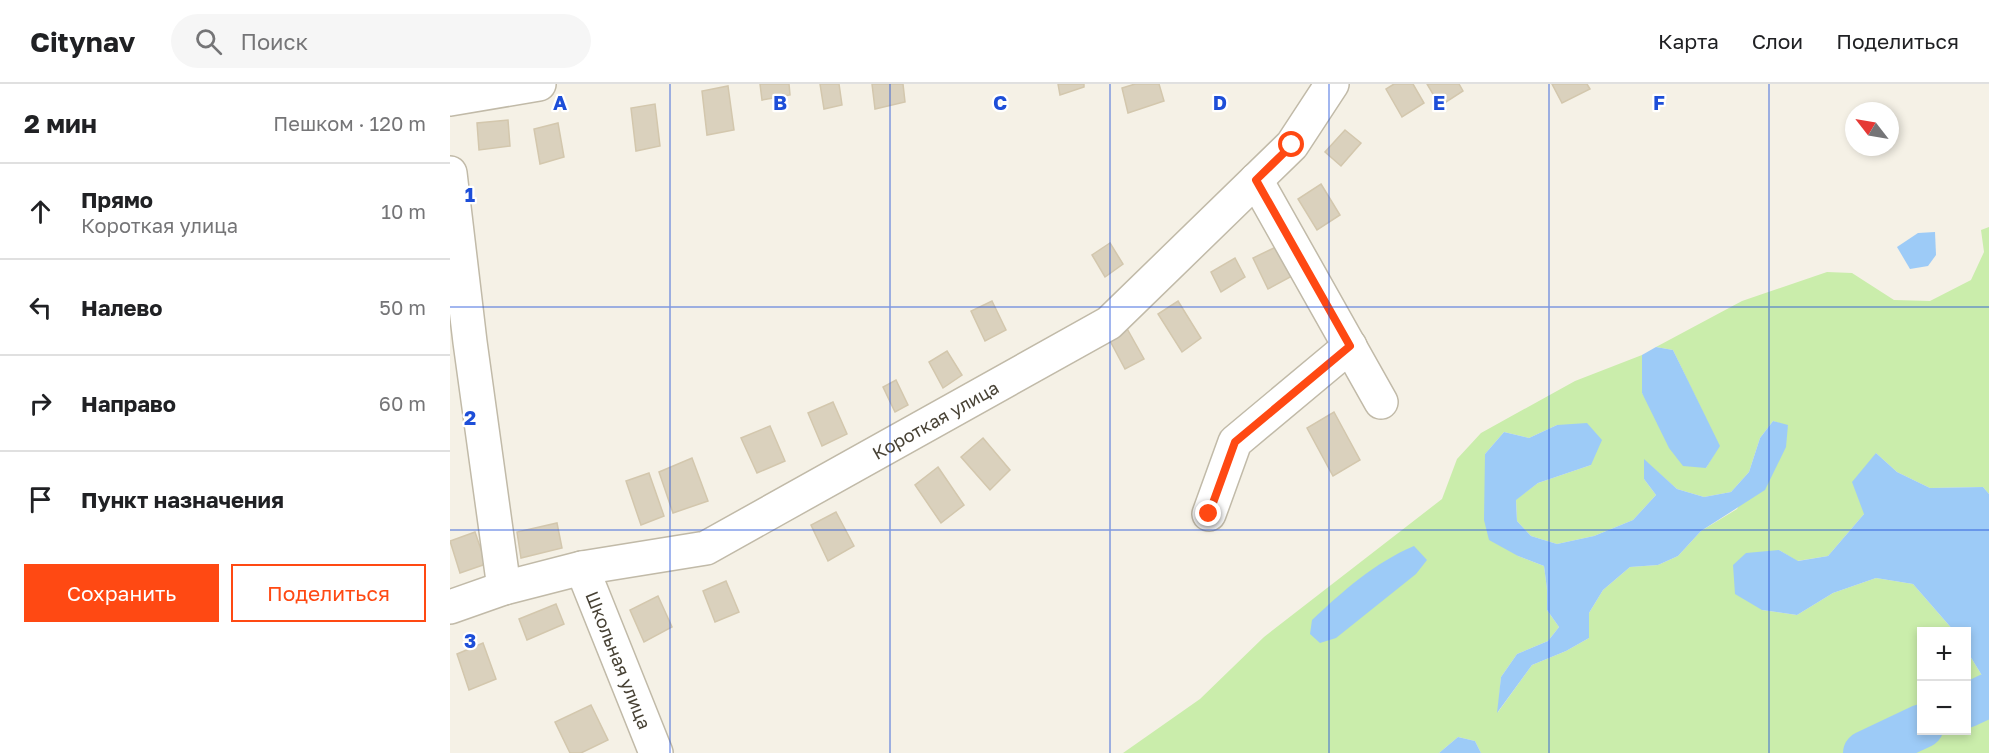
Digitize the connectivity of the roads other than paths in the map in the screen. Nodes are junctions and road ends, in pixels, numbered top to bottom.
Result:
1 (539, 84) edge
2 (1332, 84) edge
3 (450, 99) edge
4 (450, 173) edge
5 (1256, 180) junction
6 (1350, 346) junction
7 (1381, 402) dead end
8 (1209, 514) dead end
9 (582, 568) junction
10 (504, 588) junction
11 (450, 607) edge
12 (656, 753) edge

1 - 3 street
2 - 5 street, Короткая улица
4 - 10 street
5 - 6 street
5 - 9 street, Короткая улица
6 - 7 street
6 - 8 street
9 - 10 street, Короткая улица
9 - 12 street, Школьная улица
10 - 11 street, Короткая улица

